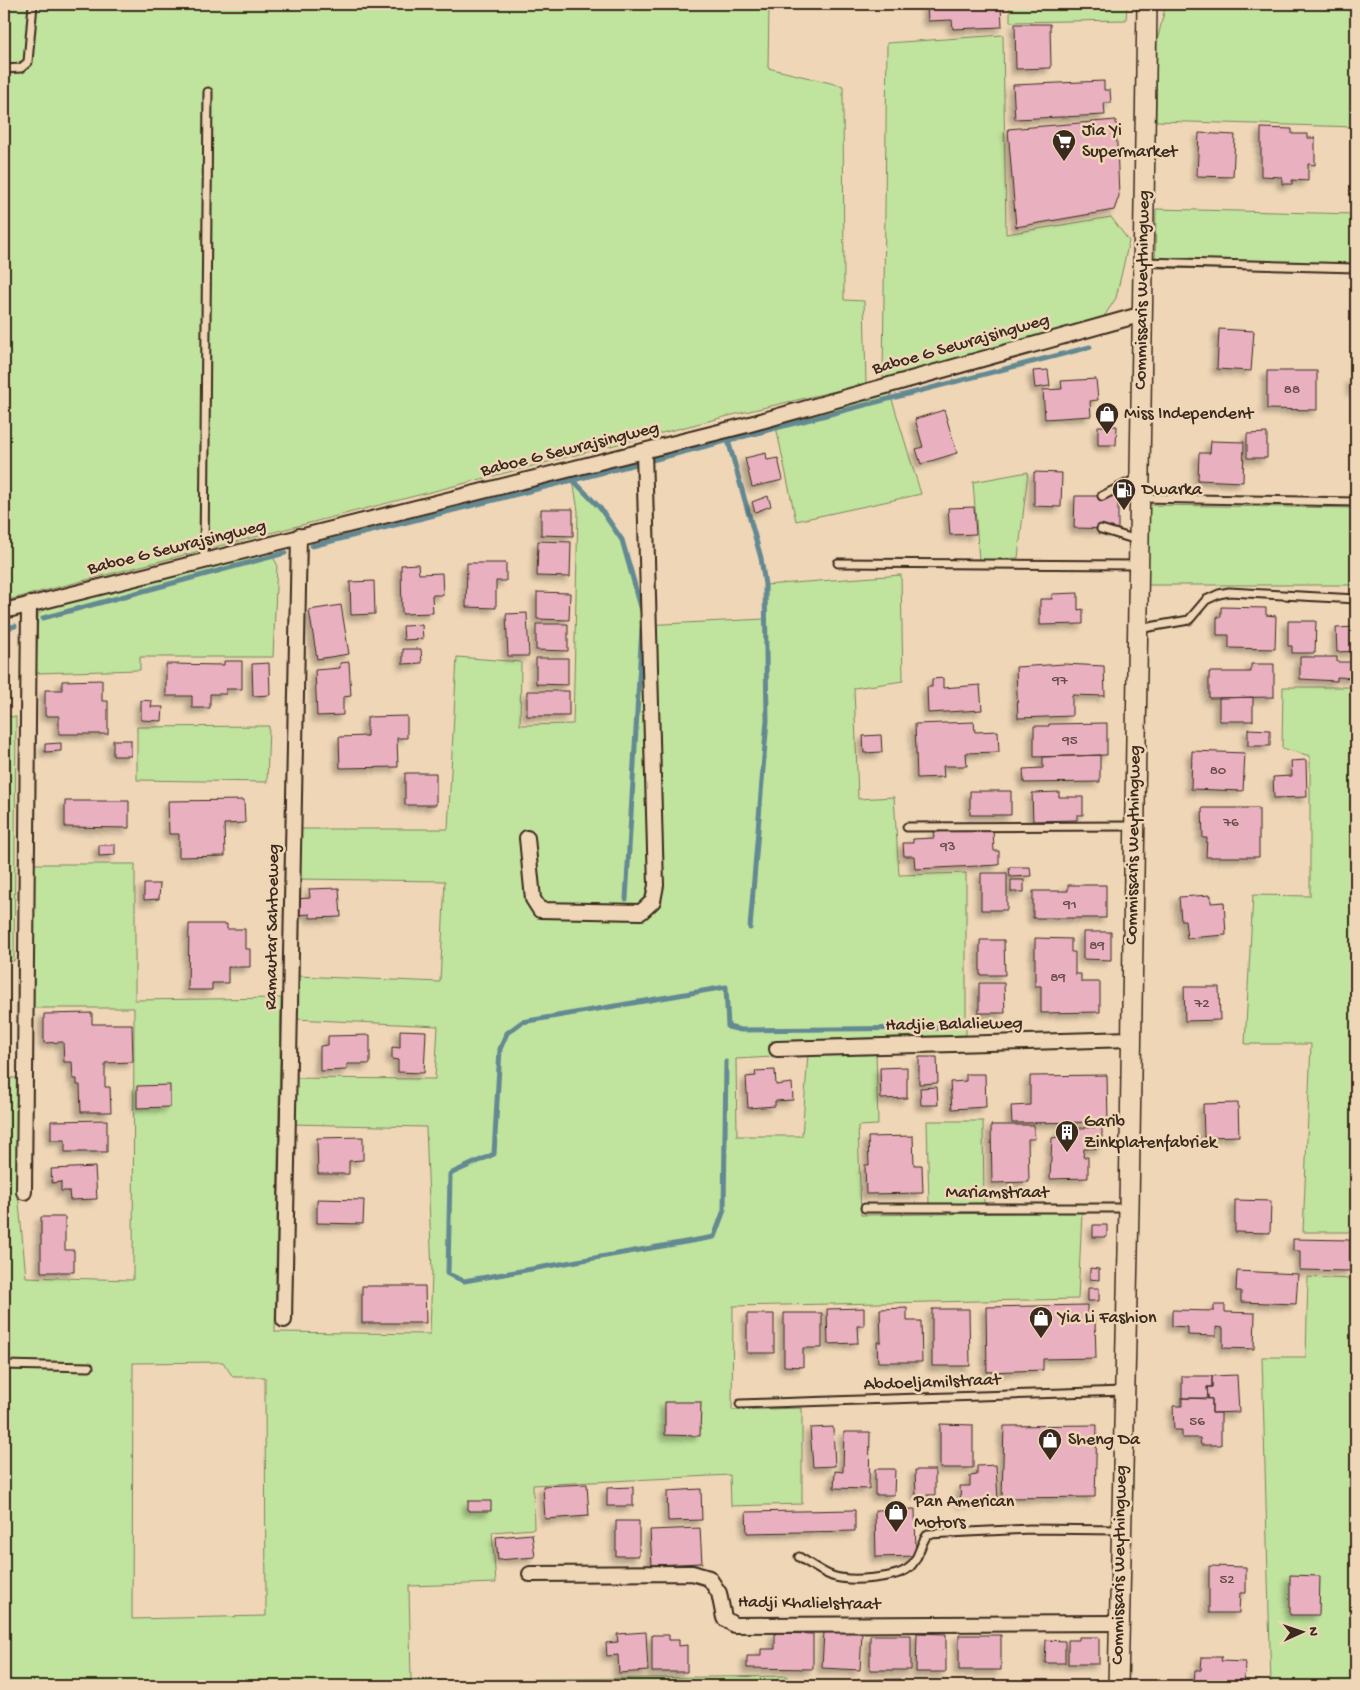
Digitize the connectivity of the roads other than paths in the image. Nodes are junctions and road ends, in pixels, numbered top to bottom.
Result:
1 (33, 4) edge
2 (1148, 4) edge
3 (4, 69) edge
4 (208, 92) dead end
5 (1144, 262) junction
6 (1356, 268) edge
7 (1143, 314) junction
8 (644, 451) junction
9 (1140, 476) junction
10 (1102, 496) dead end
11 (1140, 498) junction
12 (1356, 502) edge
13 (1101, 529) dead end
14 (299, 536) junction
15 (1139, 541) junction
16 (204, 560) junction
17 (838, 563) dead end
18 (1139, 565) junction
19 (1356, 599) edge
20 (29, 604) junction
21 (4, 611) edge
22 (1138, 629) junction
23 (907, 826) dead end
24 (1135, 826) junction
25 (527, 838) dead end
26 (1131, 1040) junction
27 (777, 1049) dead end
28 (24, 1192) dead end
29 (865, 1208) dead end
30 (1129, 1208) junction
31 (284, 1320) dead end
32 (4, 1365) edge
33 (89, 1367) dead end
34 (1124, 1391) junction
35 (740, 1404) dead end
36 (1120, 1530) junction
37 (799, 1557) dead end
38 (530, 1574) dead end
39 (1118, 1623) junction
40 (1118, 1686) edge

1 - 3 lane
2 - 5 main road, Commissaris Weythingweg
4 - 16 lane
5 - 6 lane
5 - 7 main road, Commissaris Weythingweg
7 - 8 street, Baboe G Sewrajsingweg
7 - 9 main road, Commissaris Weythingweg
8 - 14 street, Baboe G Sewrajsingweg
8 - 25 street
9 - 10 lane
9 - 11 main road, Commissaris Weythingweg
11 - 12 lane
11 - 15 main road, Commissaris Weythingweg
13 - 15 lane
14 - 16 street, Baboe G Sewrajsingweg
14 - 31 street, Ramautar Sahtoeweg
15 - 18 main road, Commissaris Weythingweg
16 - 20 street, Baboe G Sewrajsingweg
17 - 18 lane
18 - 22 main road, Commissaris Weythingweg
19 - 22 lane
20 - 21 street, Baboe G Sewrajsingweg
20 - 28 street
22 - 24 main road, Commissaris Weythingweg
23 - 24 lane
24 - 26 main road, Commissaris Weythingweg
26 - 27 street, Hadjie Balalieweg
26 - 30 main road, Commissaris Weythingweg
29 - 30 lane, Mariamstraat
30 - 34 main road, Commissaris Weythingweg
32 - 33 lane
34 - 35 lane, Abdoeljamilstraat
34 - 36 main road, Commissaris Weythingweg
36 - 37 lane
36 - 39 main road, Commissaris Weythingweg
38 - 39 street, Hadji Khalielstraat
39 - 40 main road, Commissaris Weythingweg

